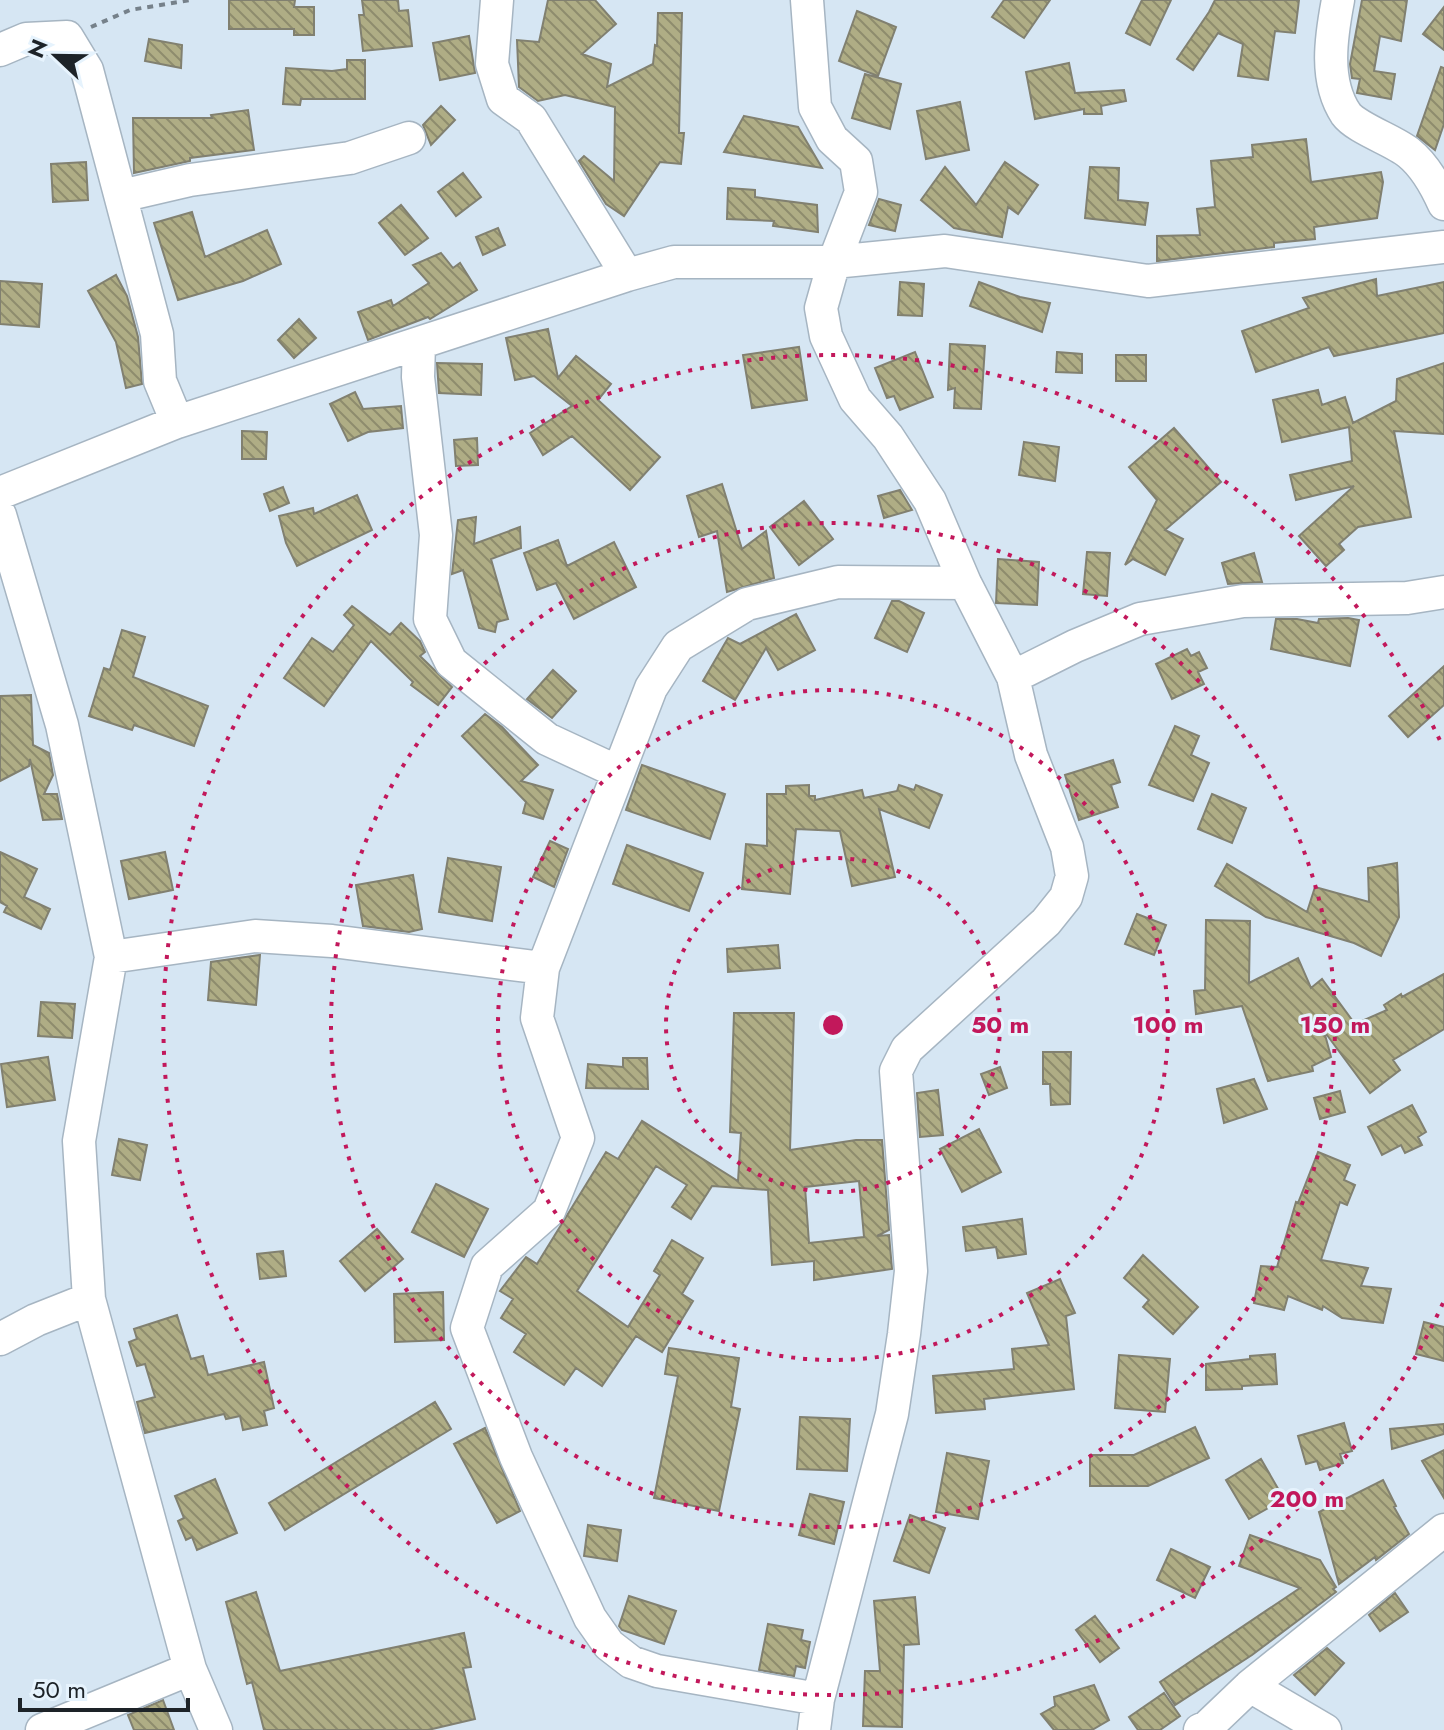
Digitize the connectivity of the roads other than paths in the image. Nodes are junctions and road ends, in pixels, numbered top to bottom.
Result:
1 (497, 0) edge
2 (807, 0) edge
3 (1338, 0) edge
4 (0, 50) edge
5 (409, 138) dead end
6 (121, 196) junction
7 (1444, 204) edge
8 (1444, 247) edge
9 (834, 262) junction
10 (627, 275) junction
11 (419, 344) junction
12 (177, 422) junction
13 (0, 493) edge
14 (0, 515) edge
15 (965, 583) junction
16 (1444, 592) edge
17 (1013, 677) junction
18 (618, 772) junction
19 (111, 957) junction
20 (543, 968) junction
21 (89, 1299) junction
22 (0, 1339) edge
23 (1444, 1530) edge
24 (190, 1669) junction
25 (1250, 1686) junction
26 (816, 1715) edge
27 (42, 1730) edge
28 (216, 1730) edge
29 (1200, 1730) edge
30 (1325, 1730) edge

1 - 10 street
2 - 9 street
3 - 7 street
4 - 6 street
5 - 6 street
6 - 12 street
8 - 9 street
9 - 10 street
9 - 15 street
10 - 11 street
11 - 12 street
11 - 18 street
12 - 13 street
14 - 19 street
15 - 17 street
15 - 18 street
16 - 17 street
17 - 26 street
18 - 20 street
19 - 20 street
19 - 21 street
20 - 26 street
21 - 22 street
21 - 24 street
23 - 25 street
24 - 27 street
24 - 28 street
25 - 29 street
25 - 30 street

